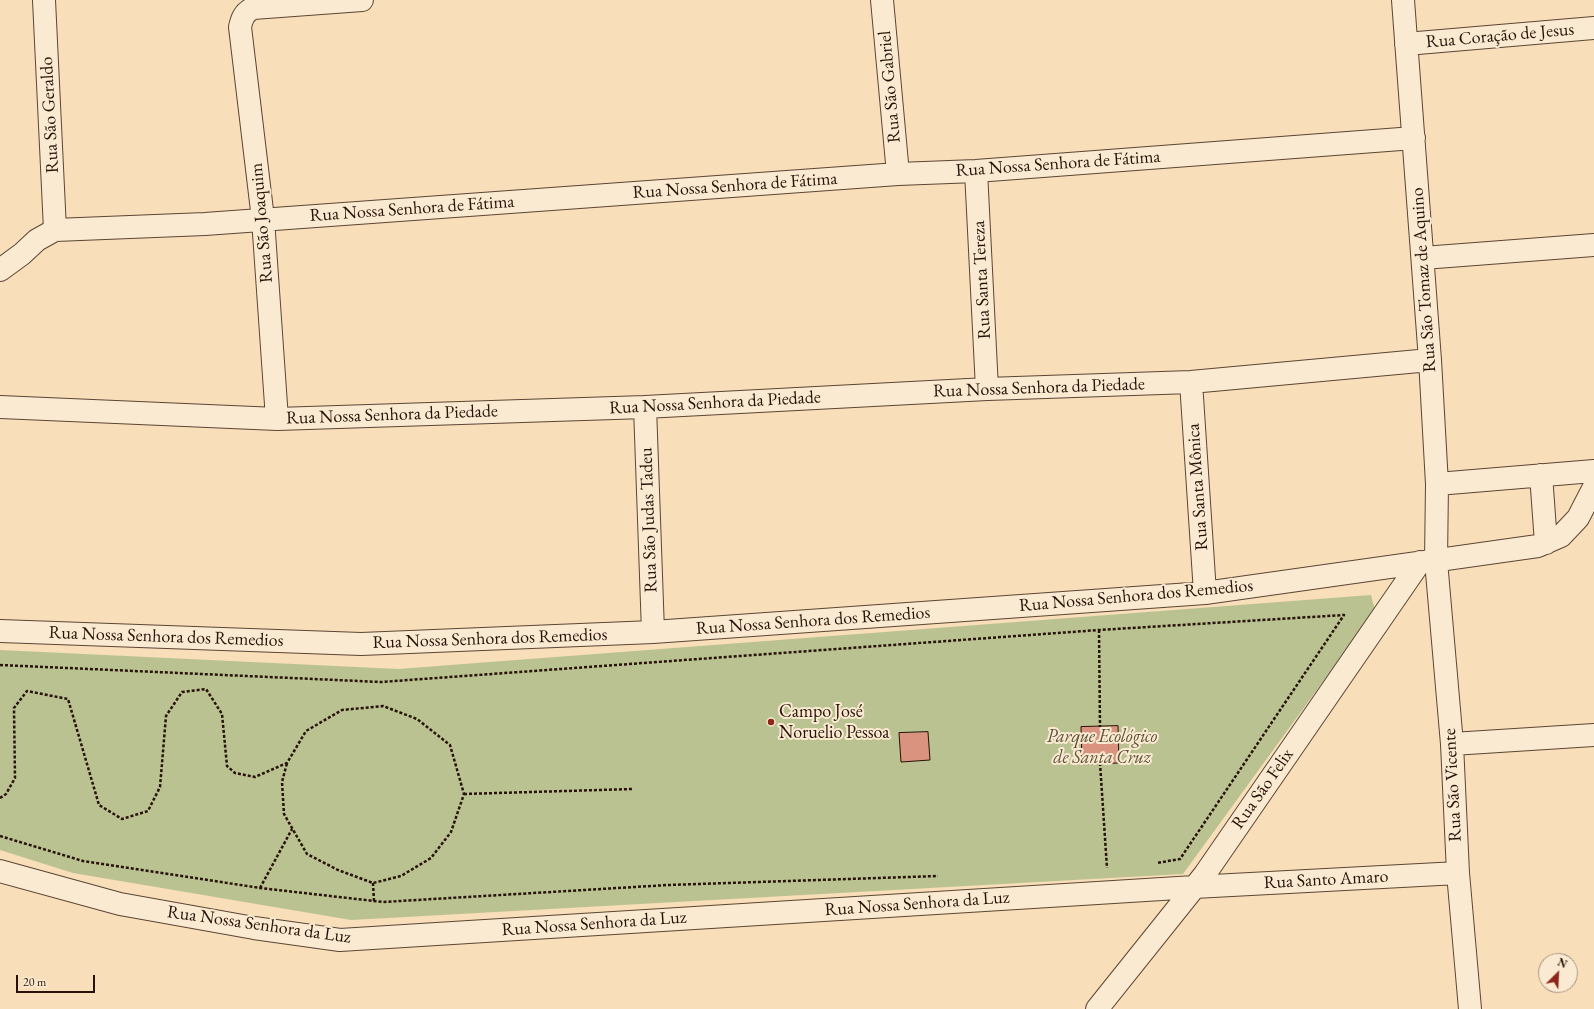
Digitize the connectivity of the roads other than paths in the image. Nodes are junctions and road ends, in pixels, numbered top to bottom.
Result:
1 (44, 0) edge
2 (362, 0) edge
3 (882, 0) edge
4 (1403, 0) edge
5 (300, 2) edge
6 (1594, 28) edge
7 (1406, 44) junction
8 (1414, 138) junction
9 (976, 171) junction
10 (898, 174) junction
11 (263, 219) junction
12 (56, 230) junction
13 (1594, 245) edge
14 (1423, 258) junction
15 (0, 270) edge
16 (1430, 360) junction
17 (1191, 382) junction
18 (987, 389) junction
19 (0, 407) edge
20 (645, 407) junction
21 (277, 419) junction
22 (1594, 471) edge
23 (1541, 475) junction
24 (1437, 484) junction
25 (1594, 487) edge
26 (1546, 542) junction
27 (1428, 562) junction
28 (1205, 593) junction
29 (0, 631) edge
30 (653, 632) junction
31 (1594, 735) edge
32 (1452, 744) junction
33 (0, 871) edge
34 (1458, 873) junction
35 (1194, 887) junction
36 (1097, 1009) edge
37 (1470, 1009) edge

1 - 12 street, Rua São Geraldo
2 - 5 street
3 - 10 street, Rua São Gabriel
4 - 7 street, Rua São Tomaz de Aquino
5 - 11 street, Rua São Joaquim
6 - 7 street, Rua Coração de Jesus
7 - 8 street, Rua São Tomaz de Aquino
8 - 9 street, Rua Nossa Senhora de Fátima
8 - 14 street, Rua São Tomaz de Aquino
9 - 10 street, Rua Nossa Senhora de Fátima
9 - 18 street, Rua Santa Tereza
10 - 11 street, Rua Nossa Senhora de Fátima
11 - 12 street, Rua Nossa Senhora de Fátima
11 - 21 street, Rua São Joaquim
12 - 15 street
13 - 14 street
14 - 16 street, Rua São Tomaz de Aquino
16 - 17 street, Rua Nossa Senhora da Piedade
16 - 24 street, Rua São Tomaz de Aquino
17 - 18 street, Rua Nossa Senhora da Piedade
17 - 28 street, Rua Santa Mônica
18 - 20 street, Rua Nossa Senhora da Piedade
19 - 21 street, Rua Nossa Senhora da Piedade
20 - 21 street, Rua Nossa Senhora da Piedade
20 - 30 street, Rua São Judas Tadeu
22 - 23 street
23 - 24 street
23 - 26 street
24 - 27 street, Rua São Tomaz de Aquino
25 - 26 street, Rua Nossa Senhora dos Remedios
26 - 27 street, Rua Nossa Senhora dos Remedios
27 - 28 street, Rua Nossa Senhora dos Remedios
27 - 32 street, Rua São Vicente
27 - 35 street, Rua São Felix
28 - 30 street, Rua Nossa Senhora dos Remedios
29 - 30 street, Rua Nossa Senhora dos Remedios
31 - 32 street
32 - 34 street, Rua São Vicente
33 - 35 street, Rua Nossa Senhora da Luz
34 - 35 street, Rua Santo Amaro
34 - 37 street, Rua São Vicente
35 - 36 street, Rua São Felix

